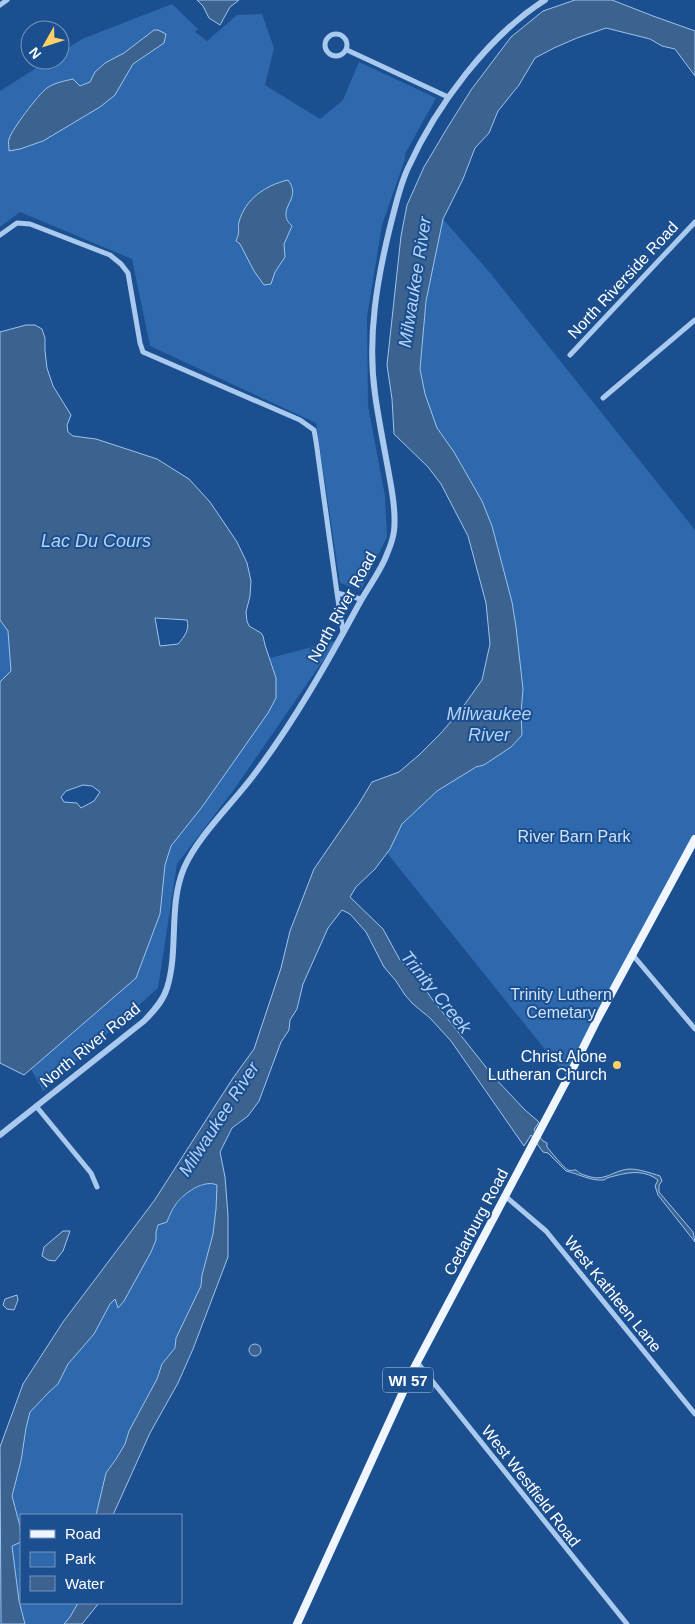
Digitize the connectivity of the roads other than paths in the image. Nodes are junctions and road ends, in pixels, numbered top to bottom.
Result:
1 (7, 0) edge
2 (545, 0) edge
3 (0, 5) edge
4 (346, 50) junction
5 (448, 97) junction
6 (695, 222) edge
7 (0, 235) edge
8 (695, 320) edge
9 (570, 355) dead end
10 (603, 398) dead end
11 (337, 593) junction
12 (361, 599) junction
13 (343, 632) junction
14 (695, 839) edge
15 (632, 954) junction
16 (695, 1029) edge
17 (36, 1106) junction
18 (0, 1135) edge
19 (98, 1187) dead end
20 (505, 1196) junction
21 (417, 1362) junction
22 (695, 1414) edge
23 (297, 1624) edge
24 (627, 1624) edge

1 - 3 street
2 - 5 street, North River Road
4 - 4 street
4 - 5 street
5 - 12 street, North River Road
6 - 9 street, North Riverside Road
7 - 11 street
8 - 10 street
11 - 12 street
11 - 13 street
12 - 13 street, North River Road
13 - 17 street, North River Road
14 - 15 main road, Cedarburg Road / WI 57
15 - 16 street
15 - 20 main road, Cedarburg Road / WI 57
17 - 18 street, North River Road
17 - 19 street
20 - 21 main road, Cedarburg Road / WI 57
20 - 22 street, West Kathleen Lane
21 - 23 main road, Cedarburg Road / WI 57
21 - 24 street, West Westfield Road

